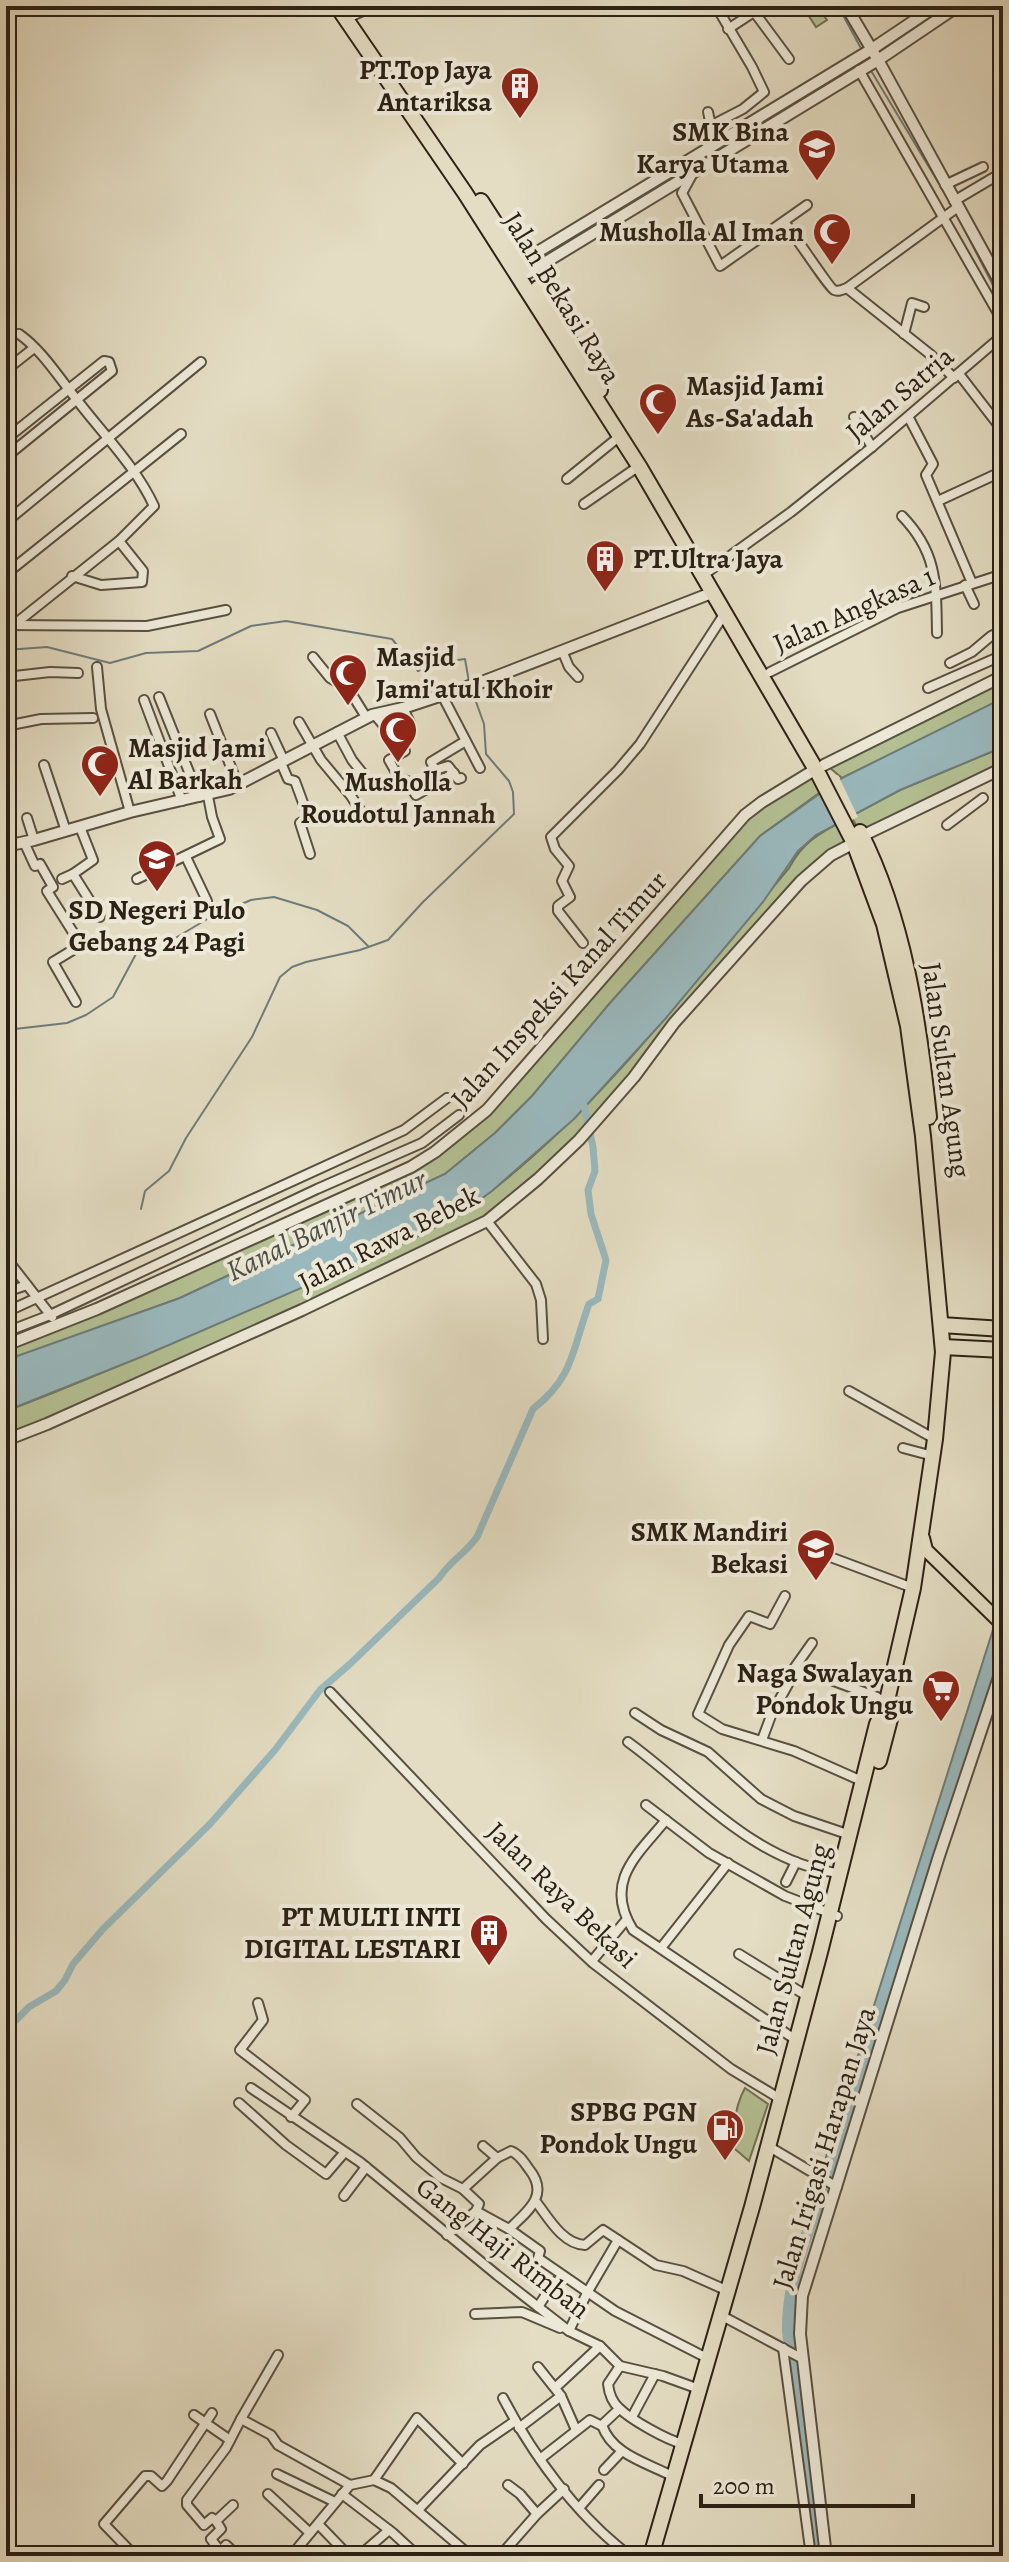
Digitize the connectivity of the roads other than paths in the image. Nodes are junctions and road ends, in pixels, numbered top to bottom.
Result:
1 (337, 6) edge
2 (374, 6) edge
3 (716, 6) edge
4 (846, 6) edge
5 (936, 6) edge
6 (958, 6) edge
7 (754, 9) edge
8 (351, 10) edge
9 (728, 29) junction
10 (872, 49) junction
11 (789, 59) dead end
12 (878, 60) junction
13 (859, 66) junction
14 (708, 112) dead end
15 (712, 125) junction
16 (724, 139) junction
17 (707, 149) junction
18 (715, 159) junction
19 (983, 167) dead end
20 (693, 172) junction
21 (1003, 172) edge
22 (945, 185) junction
23 (469, 191) junction
24 (807, 205) dead end
25 (951, 210) junction
26 (784, 222) junction
27 (524, 268) junction
28 (1000, 272) edge
29 (847, 288) junction
30 (1003, 288) edge
31 (924, 307) dead end
32 (1003, 322) edge
33 (19, 334) dead end
34 (904, 334) junction
35 (1003, 335) edge
36 (34, 348) junction
37 (201, 362) dead end
38 (6, 370) edge
39 (956, 376) junction
40 (68, 389) junction
41 (77, 401) junction
42 (854, 417) dead end
43 (909, 418) junction
44 (1003, 431) edge
45 (181, 434) dead end
46 (620, 436) junction
47 (6, 439) edge
48 (109, 440) junction
49 (872, 447) junction
50 (6, 457) edge
51 (639, 466) junction
52 (1003, 471) edge
53 (134, 473) junction
54 (567, 479) dead end
55 (938, 501) junction
56 (584, 504) dead end
57 (902, 516) dead end
58 (6, 522) edge
59 (119, 541) junction
60 (709, 571) junction
61 (6, 574) edge
62 (1003, 574) edge
63 (72, 576) junction
64 (968, 584) junction
65 (714, 592) junction
66 (936, 593) junction
67 (974, 604) dead end
68 (226, 610) dead end
69 (726, 612) junction
70 (10, 624) edge
71 (1003, 630) edge
72 (937, 633) dead end
73 (563, 653) junction
74 (1003, 655) edge
75 (313, 657) dead end
76 (950, 663) dead end
77 (97, 667) dead end
78 (770, 672) junction
79 (78, 673) dead end
80 (1003, 676) edge
81 (6, 677) edge
82 (578, 677) dead end
83 (928, 688) dead end
84 (442, 695) junction
85 (159, 697) dead end
86 (144, 700) dead end
87 (403, 708) junction
88 (210, 714) dead end
89 (370, 716) junction
90 (93, 718) dead end
91 (299, 722) dead end
92 (410, 723) dead end
93 (6, 726) edge
94 (337, 732) junction
95 (271, 733) dead end
96 (464, 742) junction
97 (311, 745) junction
98 (283, 762) junction
99 (44, 765) dead end
100 (480, 768) dead end
101 (1003, 768) edge
102 (822, 769) junction
103 (364, 775) dead end
104 (976, 781) junction
105 (238, 785) junction
106 (204, 796) junction
107 (182, 801) junction
108 (130, 812) junction
109 (364, 816) dead end
110 (27, 818) dead end
111 (947, 825) dead end
112 (80, 827) junction
113 (66, 831) junction
114 (856, 836) junction
115 (29, 841) junction
116 (7, 843) edge
117 (310, 854) dead end
118 (186, 857) junction
119 (73, 874) junction
120 (62, 879) dead end
121 (137, 879) dead end
122 (207, 901) dead end
123 (100, 917) dead end
124 (583, 943) dead end
125 (76, 1002) dead end
126 (447, 1098) dead end
127 (459, 1115) dead end
128 (487, 1221) junction
129 (6, 1258) edge
130 (27, 1285) junction
131 (6, 1292) edge
132 (37, 1298) junction
133 (947, 1309) junction
134 (6, 1312) edge
135 (53, 1319) junction
136 (946, 1326) junction
137 (971, 1326) junction
138 (1003, 1329) edge
139 (6, 1332) edge
140 (543, 1339) dead end
141 (6, 1345) edge
142 (946, 1347) junction
143 (971, 1348) junction
144 (1003, 1350) edge
145 (950, 1368) junction
146 (849, 1391) dead end
147 (935, 1439) junction
148 (6, 1440) edge
149 (903, 1448) dead end
150 (933, 1456) junction
151 (924, 1543) junction
152 (833, 1558) dead end
153 (913, 1588) junction
154 (785, 1596) dead end
155 (1003, 1598) edge
156 (999, 1621) edge
157 (812, 1643) dead end
158 (1003, 1665) edge
159 (796, 1670) junction
160 (330, 1692) dead end
161 (886, 1705) junction
162 (635, 1713) dead end
163 (762, 1740) junction
164 (628, 1742) dead end
165 (878, 1747) junction
166 (868, 1777) junction
167 (646, 1805) dead end
168 (666, 1820) junction
169 (850, 1835) junction
170 (796, 1862) junction
171 (728, 1863) junction
172 (838, 1873) junction
173 (786, 1882) dead end
174 (833, 1915) junction
175 (627, 1919) junction
176 (661, 1948) junction
177 (739, 1954) dead end
178 (592, 1961) junction
179 (807, 1996) junction
180 (258, 2003) dead end
181 (796, 2040) junction
182 (251, 2088) dead end
183 (783, 2100) junction
184 (239, 2103) dead end
185 (357, 2104) dead end
186 (291, 2117) junction
187 (483, 2146) dead end
188 (771, 2147) junction
189 (344, 2153) junction
190 (497, 2158) junction
191 (366, 2167) junction
192 (837, 2187) junction
193 (463, 2189) junction
194 (344, 2196) dead end
195 (537, 2203) junction
196 (476, 2211) junction
197 (509, 2229) junction
198 (447, 2235) junction
199 (618, 2240) junction
200 (554, 2282) dead end
201 (730, 2292) junction
202 (587, 2293) junction
203 (538, 2307) junction
204 (475, 2314) dead end
205 (726, 2318) junction
206 (569, 2331) junction
207 (600, 2346) junction
208 (793, 2354) junction
209 (278, 2355) dead end
210 (707, 2358) junction
211 (620, 2366) junction
212 (538, 2367) dead end
213 (655, 2374) junction
214 (559, 2392) junction
215 (699, 2397) junction
216 (503, 2398) dead end
217 (619, 2409) junction
218 (212, 2413) dead end
219 (194, 2415) dead end
220 (632, 2417) junction
221 (241, 2419) junction
222 (205, 2423) junction
223 (517, 2424) junction
224 (602, 2426) junction
225 (576, 2430) junction
226 (230, 2440) junction
227 (683, 2444) junction
228 (622, 2451) junction
229 (540, 2459) junction
230 (463, 2464) junction
231 (604, 2470) dead end
232 (806, 2471) junction
233 (277, 2474) dead end
234 (675, 2478) junction
235 (374, 2480) junction
236 (350, 2485) junction
237 (508, 2485) dead end
238 (599, 2485) dead end
239 (564, 2489) junction
240 (268, 2494) dead end
241 (342, 2494) junction
242 (335, 2502) junction
243 (233, 2505) dead end
244 (579, 2508) junction
245 (418, 2510) junction
246 (537, 2514) junction
247 (216, 2521) junction
248 (318, 2524) junction
249 (389, 2530) junction
250 (310, 2533) junction
251 (232, 2554) edge
252 (135, 2556) edge
253 (291, 2556) edge
254 (349, 2556) edge
255 (359, 2556) edge
256 (418, 2556) edge
257 (471, 2556) edge
258 (500, 2556) edge
259 (630, 2556) edge
260 (651, 2556) edge
261 (658, 2556) edge
262 (811, 2556) edge
263 (826, 2556) edge

1 - 23 highway, Jalan Bekasi Raya
2 - 8 street
3 - 9 street
4 - 10 street
5 - 10 street
6 - 12 street
7 - 9 street
7 - 11 street
8 - 23 highway, Jalan Bekasi Raya
9 - 15 street
10 - 12 street
10 - 13 street
12 - 13 street
12 - 22 street
13 - 16 street
13 - 18 street
13 - 25 street
14 - 15 street
15 - 16 street
15 - 17 street
16 - 17 street
17 - 18 street
17 - 27 street
18 - 20 street
19 - 22 street
20 - 26 street
20 - 27 street
21 - 25 street
22 - 25 street
23 - 27 highway, Jalan Bekasi Raya
23 - 46 highway, Jalan Bekasi Raya
24 - 26 street
25 - 28 street
25 - 29 street
25 - 32 street
26 - 29 street
27 - 60 highway, Jalan Bekasi Raya
28 - 30 street
29 - 34 street
31 - 34 street
33 - 36 street
34 - 39 street
35 - 39 street, Jalan Satria
36 - 38 street
36 - 40 street
37 - 48 street
39 - 43 street, Jalan Satria
39 - 44 street
40 - 41 street
40 - 41 street
40 - 47 street
41 - 48 street
41 - 50 street
42 - 49 street
43 - 49 street, Jalan Satria
43 - 55 street
45 - 53 street
46 - 51 highway, Jalan Bekasi Raya
46 - 54 street
48 - 53 street
48 - 58 street
49 - 60 street, Jalan Satria
51 - 56 street
51 - 65 highway, Jalan Bekasi Raya
52 - 55 street
53 - 59 street
53 - 61 street
55 - 64 street
57 - 66 street
59 - 63 street
59 - 63 street
60 - 78 highway, Jalan Bekasi Raya
62 - 64 street, Jalan Angkasa 1
63 - 70 street
64 - 66 street, Jalan Angkasa 1
64 - 67 street
65 - 69 highway, Jalan Bekasi Raya
65 - 73 street
66 - 72 street
66 - 78 street, Jalan Angkasa 1
68 - 70 street
69 - 102 highway, Jalan Bekasi Raya
69 - 124 street
71 - 76 street
73 - 82 street
73 - 84 street
74 - 83 street
75 - 89 street
77 - 108 street
78 - 102 highway, Jalan Bekasi Raya
79 - 81 street
80 - 102 street, Jalan Inspeksi Kanal Timur
84 - 87 street
84 - 96 street
85 - 106 street
86 - 107 street
87 - 89 street
87 - 92 street
88 - 105 street
89 - 94 street
89 - 96 street
90 - 93 street
91 - 97 street
94 - 97 street
94 - 103 street
95 - 98 street
96 - 100 street
97 - 98 street
97 - 109 street
98 - 105 street
98 - 117 street
99 - 113 street
101 - 104 street, Jalan Rawa Bebek
102 - 114 highway, Jalan Bekasi Raya
102 - 135 street, Jalan Inspeksi Kanal Timur
104 - 111 street
104 - 114 street, Jalan Rawa Bebek
105 - 106 street
106 - 107 street
106 - 118 street
107 - 108 street
108 - 112 street
110 - 115 street
112 - 113 street
112 - 119 street
113 - 115 street
114 - 128 street, Jalan Rawa Bebek
114 - 133 highway, Jalan Sultan Agung
114 - 136 highway, Jalan Sultan Agung
115 - 116 street
115 - 125 street
118 - 121 street
118 - 122 street
119 - 120 street
119 - 123 street
126 - 132 street
127 - 135 street
128 - 140 street
128 - 148 street, Jalan Rawa Bebek
129 - 130 street
130 - 131 street
130 - 132 street
132 - 134 street
132 - 135 street
133 - 136 highway, Jalan Sultan Agung
133 - 137 highway
135 - 139 street
135 - 141 street, Jalan Inspeksi Kanal Timur
136 - 137 highway
136 - 142 highway, Jalan Sultan Agung
137 - 138 highway
142 - 143 highway
142 - 145 highway, Jalan Sultan Agung
142 - 147 highway, Jalan Sultan Agung
143 - 144 highway
143 - 145 highway
145 - 151 highway, Jalan Sultan Agung
146 - 147 street
147 - 150 highway, Jalan Sultan Agung
149 - 150 street
150 - 151 highway, Jalan Sultan Agung
151 - 153 highway, Jalan Sultan Agung
151 - 156 main road
151 - 165 highway, Jalan Sultan Agung
152 - 153 street
153 - 161 highway, Jalan Sultan Agung
154 - 163 street
155 - 156 street
157 - 159 street
158 - 192 street, Jalan Irigasi Harapan Jaya
159 - 161 street
159 - 163 street
160 - 178 street, Jalan Raya Bekasi
161 - 165 highway, Jalan Sultan Agung
162 - 169 street
163 - 166 street
164 - 170 street
165 - 166 highway, Jalan Sultan Agung
166 - 169 highway, Jalan Sultan Agung
166 - 174 highway, Jalan Sultan Agung
167 - 168 street
168 - 171 street
168 - 175 street
169 - 172 highway, Jalan Sultan Agung
170 - 172 street
170 - 173 street
171 - 174 street
171 - 176 street
172 - 174 highway, Jalan Sultan Agung
174 - 179 highway, Jalan Sultan Agung
174 - 183 highway, Jalan Sultan Agung
175 - 176 street
175 - 178 street
176 - 181 street
177 - 179 street
178 - 183 street, Jalan Raya Bekasi
179 - 181 highway, Jalan Sultan Agung
180 - 186 street
181 - 183 highway, Jalan Sultan Agung
182 - 186 street, Gang Haji Rimban
183 - 188 highway, Jalan Sultan Agung
184 - 189 street
185 - 193 street
186 - 189 street, Gang Haji Rimban
187 - 190 street
188 - 192 street
188 - 201 highway, Jalan Sultan Agung
189 - 191 street, Gang Haji Rimban
190 - 193 street
190 - 195 street
191 - 194 street
191 - 198 street, Gang Haji Rimban
192 - 208 street, Jalan Irigasi Harapan Jaya
193 - 196 street
195 - 197 street
195 - 199 street
196 - 197 street
196 - 198 street
197 - 202 street
198 - 203 street, Gang Haji Rimban
199 - 201 street
199 - 202 street
200 - 203 street
201 - 205 highway, Jalan Sultan Agung
201 - 210 highway, Jalan Sultan Agung
202 - 206 street
202 - 210 street
203 - 206 street, Gang Haji Rimban
204 - 206 street
205 - 208 street
205 - 215 highway, Jalan Sultan Agung
206 - 207 street, Gang Haji Rimban
207 - 211 street, Gang Haji Rimban
207 - 214 street
208 - 232 street, Jalan Irigasi Harapan Jaya
208 - 232 street
209 - 221 street
210 - 215 highway, Jalan Sultan Agung
211 - 213 street
211 - 217 street
212 - 214 street
213 - 215 street
213 - 220 street
214 - 223 street
214 - 225 street
215 - 227 highway, Jalan Sultan Agung
215 - 261 highway, Jalan Sultan Agung
216 - 223 street
217 - 220 street
217 - 224 street
218 - 222 street
219 - 222 street
220 - 227 street
221 - 226 street
221 - 236 street
222 - 226 street
222 - 252 street
223 - 229 street
223 - 230 street
224 - 225 street
224 - 228 street
225 - 229 street
226 - 247 street
227 - 234 highway, Jalan Sultan Agung
228 - 231 street
228 - 234 street
229 - 239 street
230 - 235 street
230 - 245 street
232 - 262 street
232 - 263 street, Jalan Irigasi Harapan Jaya
233 - 242 street
234 - 260 highway, Jalan Sultan Agung
235 - 236 street
235 - 245 street
236 - 241 street
237 - 246 street
238 - 244 street
239 - 244 street
239 - 246 street
240 - 250 street
241 - 242 street
241 - 249 street
242 - 248 street
243 - 247 street
244 - 259 street
245 - 257 street
246 - 258 street
247 - 251 street
248 - 250 street
248 - 254 street
249 - 255 street
249 - 256 street
250 - 253 street

